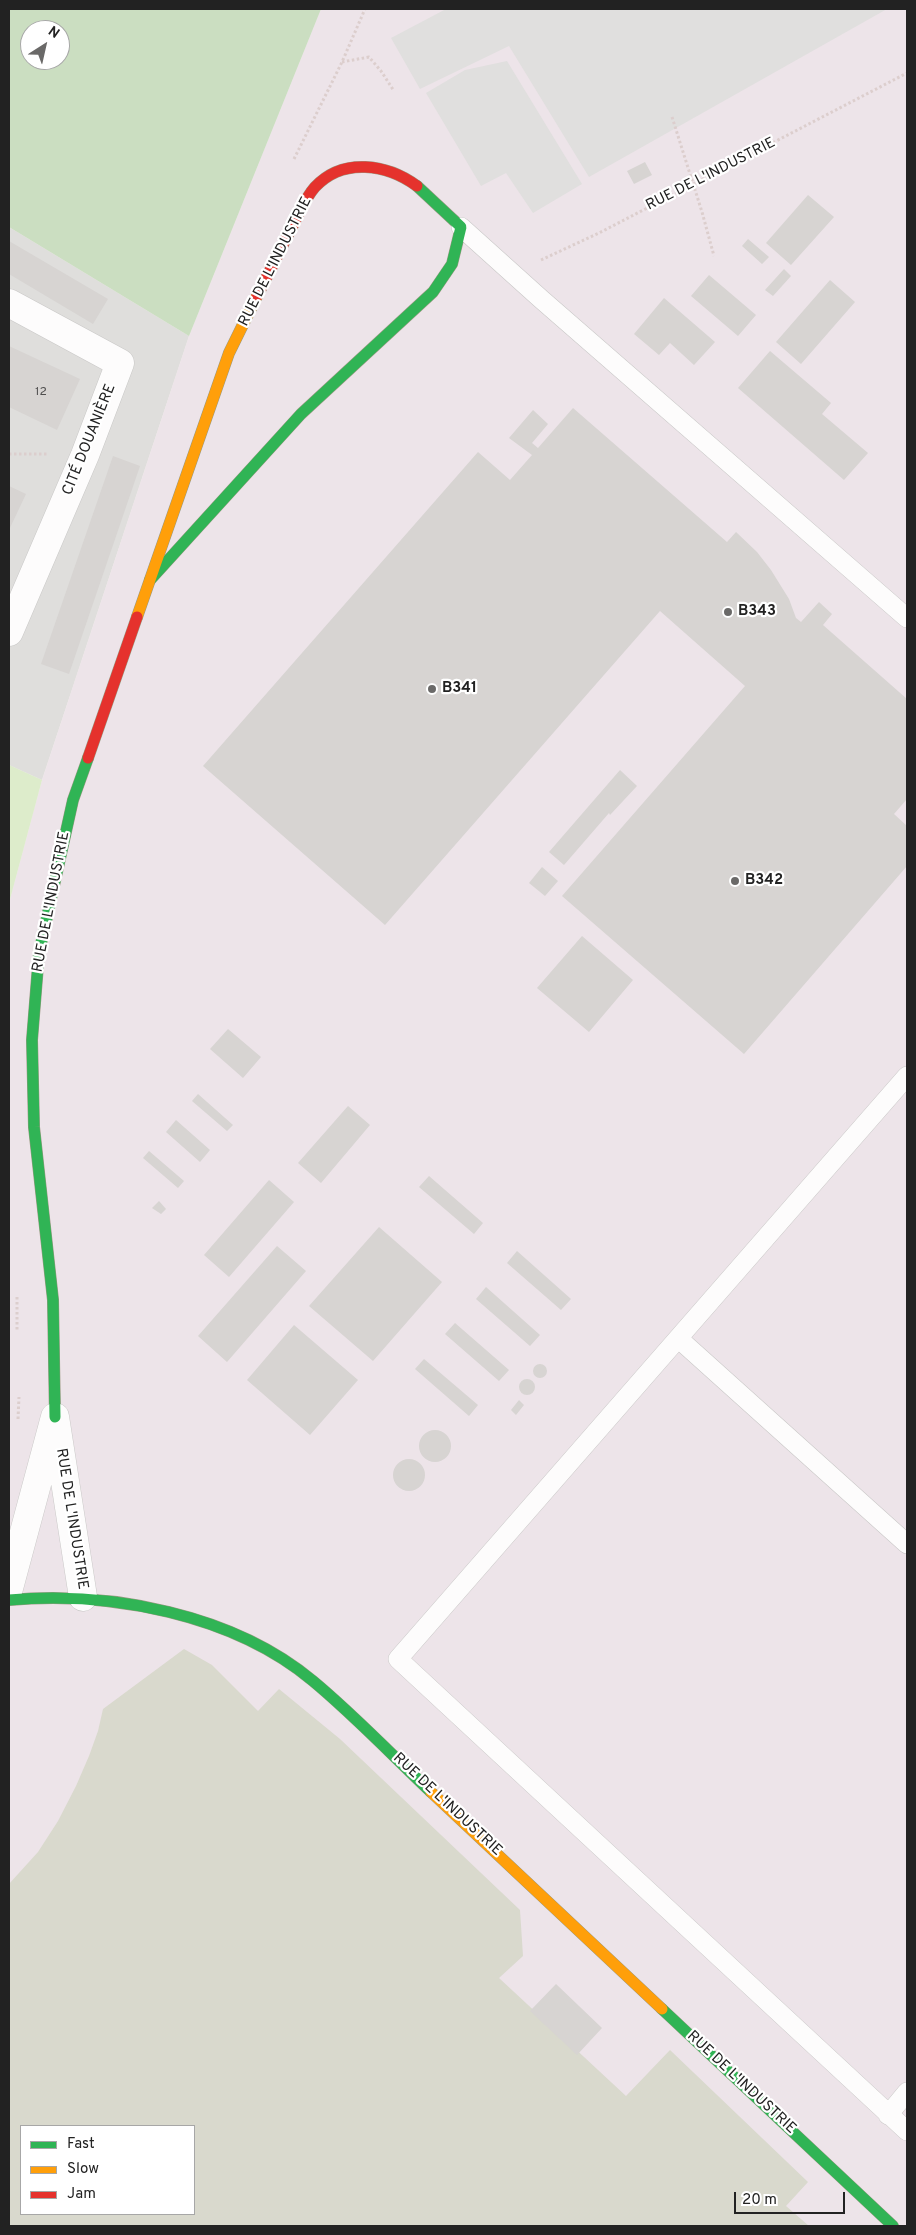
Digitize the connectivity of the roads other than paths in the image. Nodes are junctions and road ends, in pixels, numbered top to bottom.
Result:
1 (461, 227) junction
2 (9, 303) edge
3 (150, 580) junction
4 (907, 618) edge
5 (9, 632) edge
6 (907, 1076) edge
7 (679, 1339) junction
8 (55, 1416) junction
9 (907, 1544) edge
10 (9, 1588) edge
11 (83, 1597) junction
12 (9, 1600) edge
13 (907, 2092) edge
14 (888, 2114) junction
15 (907, 2131) edge
16 (893, 2226) edge

1 - 3 street, RUE DE L'INDUSTRIE
1 - 3 street, RUE DE L'INDUSTRIE
1 - 4 lane
2 - 5 street, CITÉ DOUANIÈRE
3 - 8 street, RUE DE L'INDUSTRIE
6 - 7 lane
7 - 9 lane
7 - 14 lane
8 - 10 street, RUE DE L'INDUSTRIE
8 - 11 street, RUE DE L'INDUSTRIE
11 - 12 street
11 - 16 street, RUE DE L'INDUSTRIE
13 - 14 lane
14 - 15 lane

